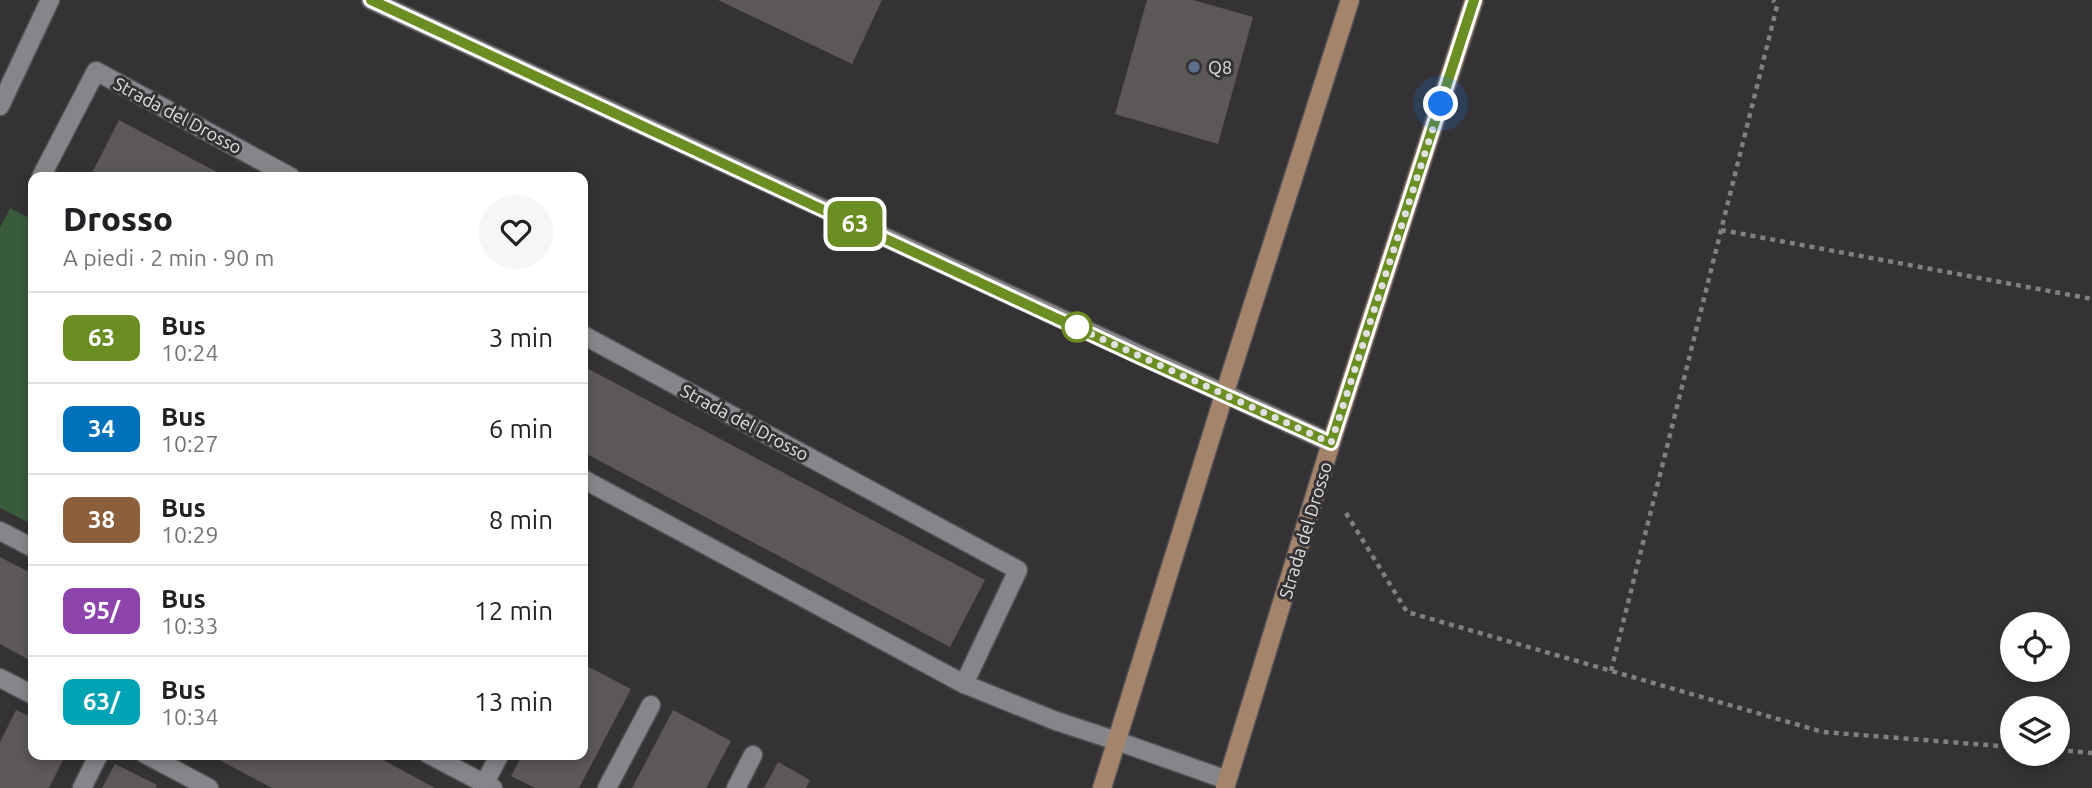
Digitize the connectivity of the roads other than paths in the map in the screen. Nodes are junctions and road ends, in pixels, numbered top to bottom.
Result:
1 (50, 0) edge
2 (371, 0) edge
3 (1350, 0) edge
4 (1474, 0) edge
5 (0, 106) edge
6 (44, 172) edge
7 (282, 172) edge
8 (588, 338) edge
9 (1224, 395) junction
10 (1331, 443) junction
11 (588, 482) edge
12 (0, 531) edge
13 (28, 545) edge
14 (964, 684) junction
15 (3, 685) edge
16 (28, 693) edge
17 (651, 705) dead end
18 (1116, 741) junction
19 (752, 755) dead end
20 (96, 760) edge
21 (156, 760) edge
22 (439, 760) edge
23 (498, 760) edge
24 (1226, 784) edge
25 (489, 786) edge
26 (82, 788) edge
27 (209, 788) edge
28 (607, 788) edge
29 (736, 788) edge
30 (1102, 788) edge

1 - 5 street
2 - 9 street
3 - 9 street
4 - 10 street, Strada del Drosso
6 - 7 street, Strada del Drosso
8 - 14 street, Strada del Drosso
9 - 10 street
9 - 18 street
10 - 24 street, Strada del Drosso
11 - 14 street, Strada del Drosso
12 - 13 street
14 - 18 street, Strada del Drosso
15 - 16 street
17 - 28 street
18 - 24 street, Strada del Drosso
18 - 30 street
19 - 29 street
20 - 26 street
21 - 27 street
22 - 25 street
23 - 25 street

